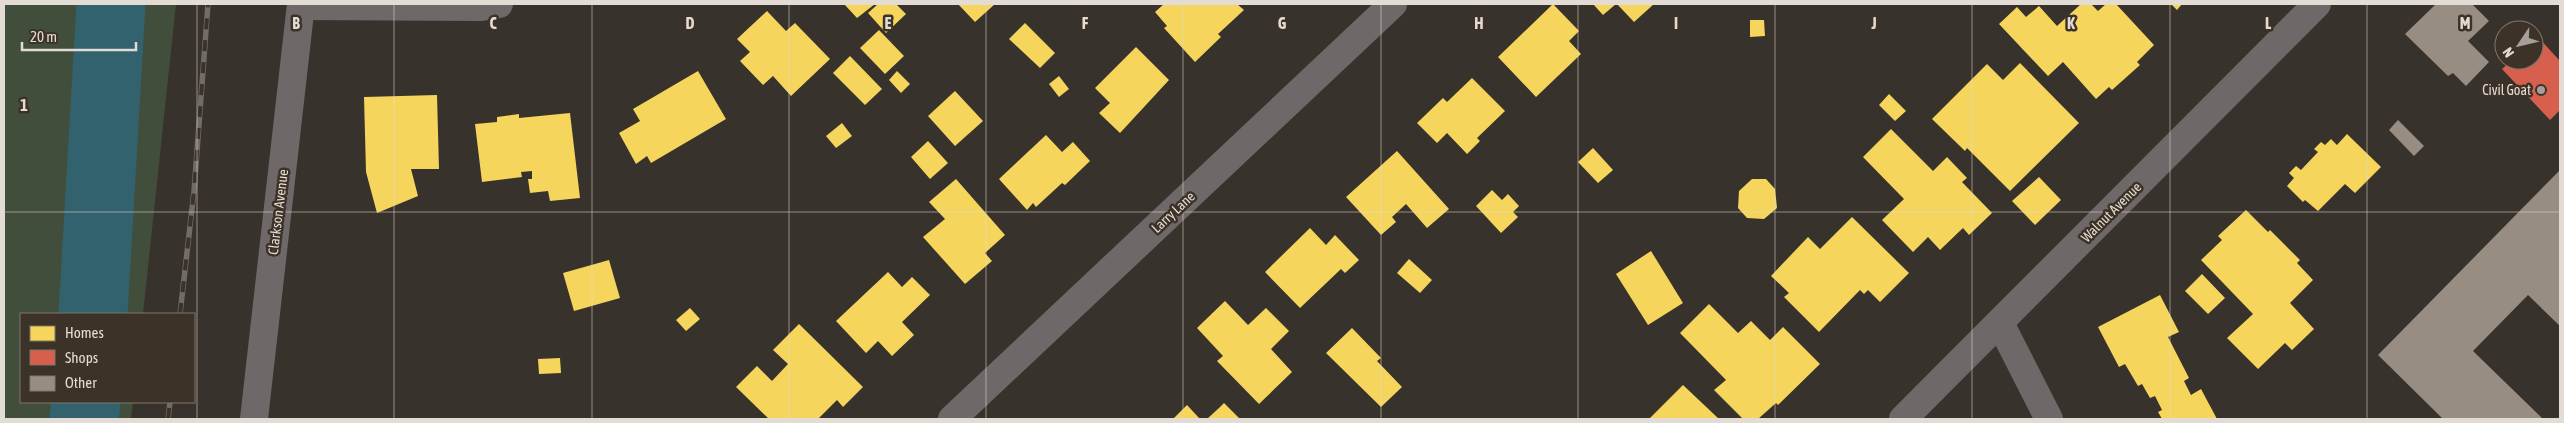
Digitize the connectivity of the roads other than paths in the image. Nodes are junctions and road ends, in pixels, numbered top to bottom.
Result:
1 (499, 4) edge
2 (1393, 4) edge
3 (2317, 4) edge
4 (301, 5) edge
5 (2000, 323) junction
6 (254, 419) edge
7 (952, 419) edge
8 (1903, 419) edge
9 (2049, 419) edge

1 - 4 street
2 - 7 street, Larry Lane
3 - 5 street, Walnut Avenue
4 - 6 street, Clarkson Avenue
5 - 8 street, Walnut Avenue
5 - 9 street

